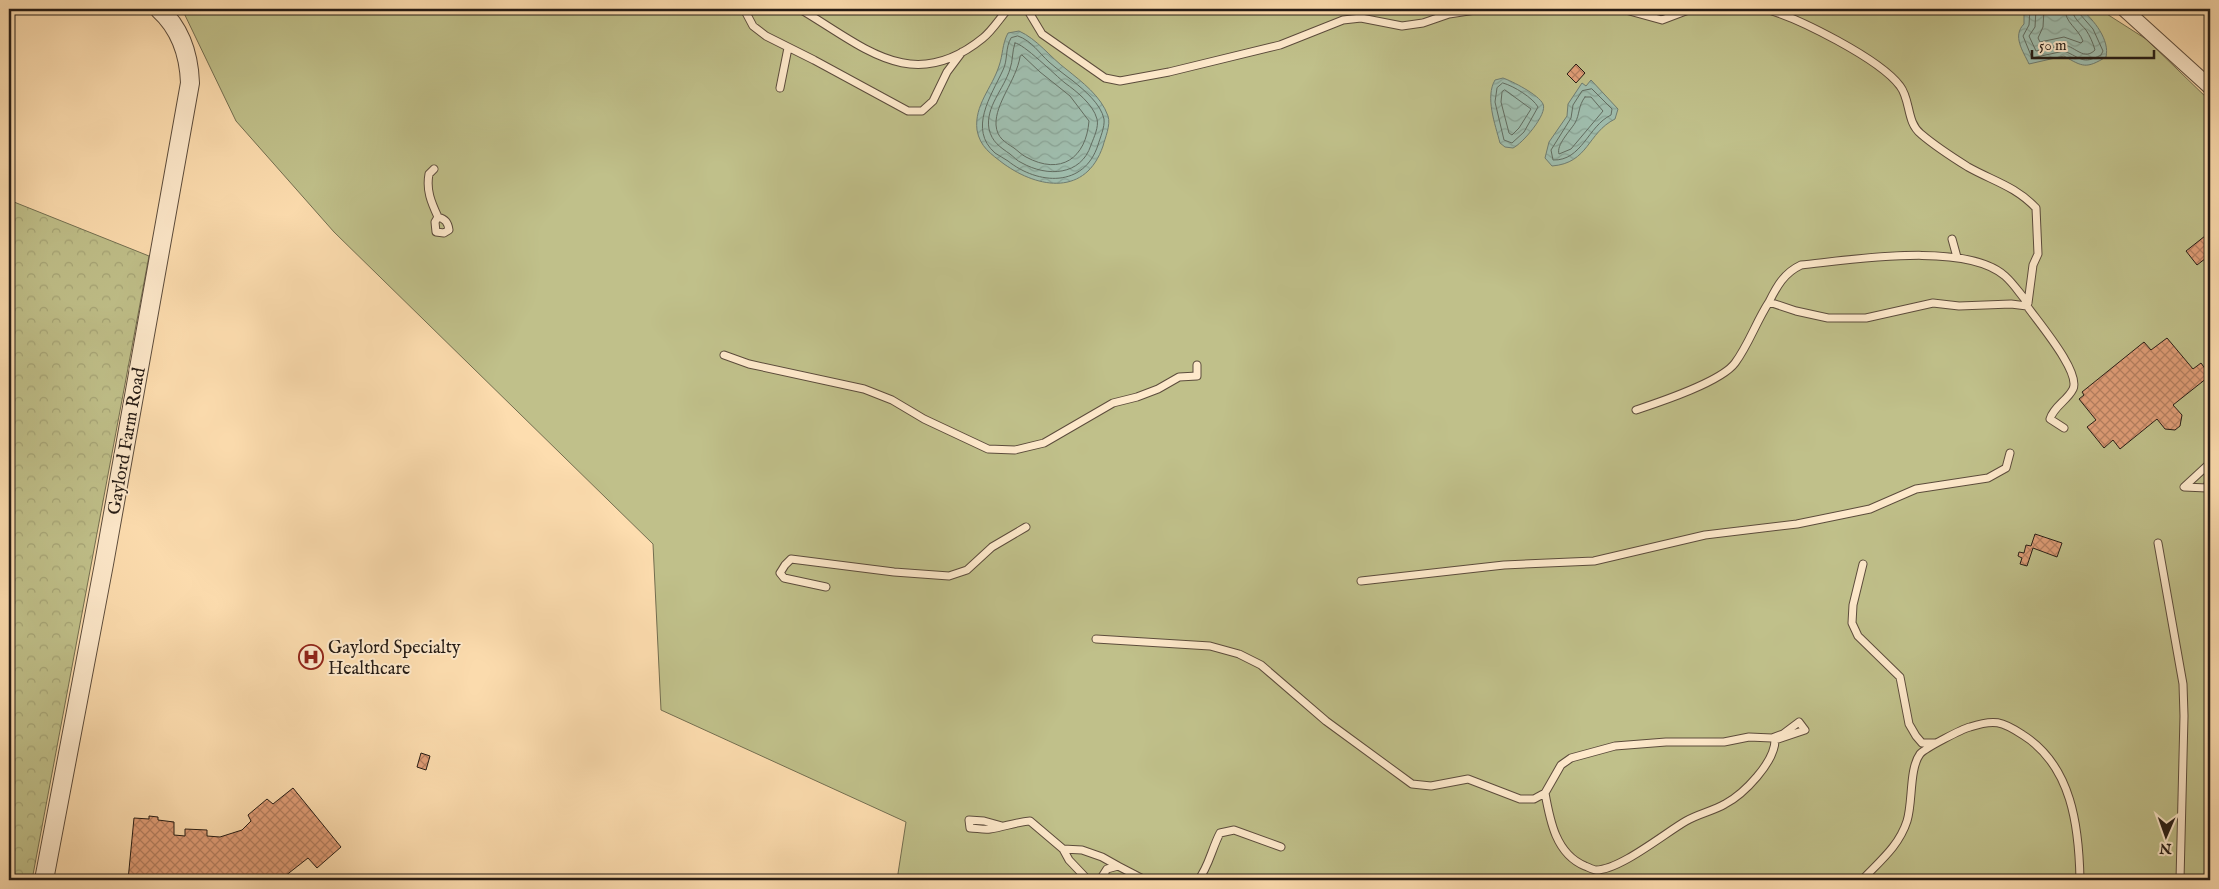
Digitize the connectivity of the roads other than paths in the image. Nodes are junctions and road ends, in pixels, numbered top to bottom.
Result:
1 (159, 9) edge
2 (744, 9) edge
3 (800, 9) edge
4 (1008, 9) edge
5 (1029, 9) edge
6 (1482, 9) edge
7 (1622, 9) edge
8 (1691, 9) edge
9 (1765, 9) edge
10 (2124, 9) edge
11 (788, 48) junction
12 (962, 52) junction
13 (2210, 87) edge
14 (780, 88) dead end
15 (1948, 143) dead end
16 (1937, 146) junction
17 (434, 169) dead end
18 (438, 217) dead end
19 (1952, 239) dead end
20 (1957, 257) junction
21 (1769, 302) junction
22 (724, 355) dead end
23 (1197, 365) dead end
24 (1636, 410) dead end
25 (2064, 428) dead end
26 (2010, 453) dead end
27 (2210, 463) edge
28 (2210, 475) edge
29 (1026, 527) dead end
30 (2158, 542) dead end
31 (1863, 564) dead end
32 (1361, 581) dead end
33 (826, 587) dead end
34 (1096, 639) dead end
35 (2183, 684) junction
36 (2191, 685) dead end
37 (1916, 736) junction
38 (1938, 743) junction
39 (1920, 754) junction
40 (1545, 793) junction
41 (1002, 826) dead end
42 (1281, 847) dead end
43 (1063, 849) junction
44 (1118, 866) junction
45 (44, 880) edge
46 (1088, 880) edge
47 (1100, 880) edge
48 (1145, 880) edge
49 (1198, 880) edge
50 (1862, 880) edge
51 (2080, 880) edge
52 (2180, 880) edge

1 - 45 street, Gaylord Farm Road
2 - 11 lane
3 - 12 lane
4 - 12 lane
5 - 6 lane
7 - 8 lane
9 - 16 lane
10 - 13 street
11 - 12 lane
11 - 14 lane
15 - 16 lane
16 - 20 lane
17 - 18 lane
19 - 20 lane
20 - 21 lane
21 - 24 lane
21 - 25 lane
22 - 23 lane
26 - 32 lane
27 - 28 lane
29 - 33 lane
30 - 35 lane
31 - 37 lane
34 - 40 lane
35 - 36 lane
35 - 52 lane
37 - 38 lane
37 - 39 lane
38 - 39 lane
38 - 51 lane
39 - 50 lane
40 - 40 lane
41 - 43 lane
42 - 49 lane
43 - 44 lane
43 - 46 lane
44 - 47 lane
44 - 48 lane

